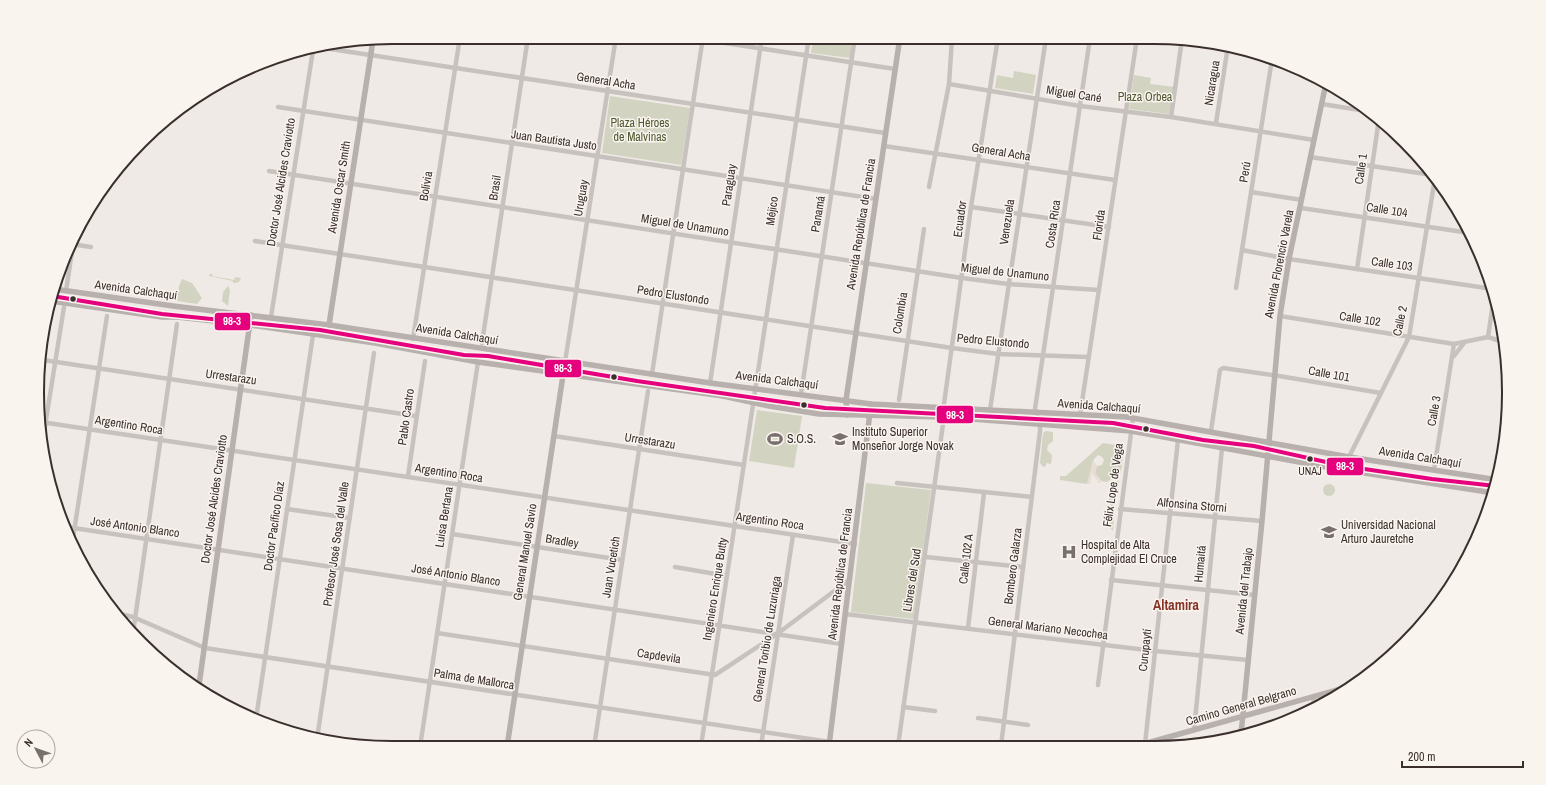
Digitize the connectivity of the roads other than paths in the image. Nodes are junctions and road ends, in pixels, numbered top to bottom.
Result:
1 (459, 44) edge
2 (527, 44) edge
3 (615, 44) edge
4 (702, 44) edge
5 (735, 44) edge
6 (761, 44) edge
7 (808, 44) edge
8 (854, 44) edge
9 (899, 44) edge
10 (952, 44) edge
11 (997, 44) edge
12 (1045, 44) edge
13 (1089, 44) edge
14 (1135, 44) edge
15 (372, 45) edge
16 (1181, 45) edge
17 (760, 48) junction
18 (333, 50) edge
19 (1227, 52) edge
20 (312, 54) edge
21 (370, 56) junction
22 (806, 56) junction
23 (852, 62) junction
24 (1271, 64) edge
25 (455, 68) junction
26 (895, 69) junction
27 (522, 78) junction
28 (949, 84) junction
29 (1325, 89) edge
30 (607, 91) junction
31 (990, 91) junction
32 (1036, 98) junction
33 (692, 104) junction
34 (1322, 104) junction
35 (1080, 106) junction
36 (278, 107) dead end
37 (1357, 110) edge
38 (1125, 111) junction
39 (303, 112) junction
40 (751, 113) junction
41 (1170, 116) junction
42 (360, 120) junction
43 (797, 120) junction
44 (1216, 124) junction
45 (842, 126) junction
46 (1378, 126) edge
47 (1261, 131) junction
48 (444, 133) junction
49 (885, 133) junction
50 (1314, 140) junction
51 (512, 144) junction
52 (884, 146) junction
53 (935, 152) junction
54 (598, 156) junction
55 (1310, 157) junction
56 (979, 159) junction
57 (1026, 166) junction
58 (1372, 167) junction
59 (683, 169) junction
60 (269, 171) dead end
61 (1070, 173) junction
62 (1425, 174) edge
63 (293, 175) junction
64 (741, 178) junction
65 (1116, 180) junction
66 (350, 184) junction
67 (786, 185) junction
68 (1434, 186) edge
69 (929, 187) dead end
70 (832, 192) junction
71 (1251, 192) junction
72 (435, 197) junction
73 (876, 199) junction
74 (1302, 200) junction
75 (502, 207) junction
76 (972, 207) junction
77 (1301, 208) junction
78 (1018, 215) junction
79 (1364, 217) junction
80 (588, 219) junction
81 (1064, 220) junction
82 (1109, 227) junction
83 (1428, 227) junction
84 (924, 229) dead end
85 (1463, 232) edge
86 (673, 234) junction
87 (255, 241) dead end
88 (731, 243) junction
89 (77, 245) edge
90 (283, 245) junction
91 (91, 247) dead end
92 (777, 249) junction
93 (1242, 250) junction
94 (340, 254) junction
95 (821, 256) junction
96 (1289, 259) junction
97 (70, 262) edge
98 (866, 264) junction
99 (423, 267) junction
100 (1357, 269) junction
101 (917, 271) junction
102 (491, 277) junction
103 (962, 278) junction
104 (1419, 278) junction
105 (1008, 284) junction
106 (1054, 287) junction
107 (1236, 288) dead end
108 (1486, 288) edge
109 (60, 289) edge
110 (66, 290) junction
111 (1099, 290) junction
112 (576, 291) junction
113 (56, 302) edge
114 (662, 303) junction
115 (64, 307) dead end
116 (1492, 311) edge
117 (228, 312) junction
118 (720, 312) junction
119 (251, 315) junction
120 (107, 316) dead end
121 (1280, 316) junction
122 (271, 317) junction
123 (766, 319) junction
124 (227, 323) junction
125 (177, 324) dead end
126 (250, 325) junction
127 (329, 325) junction
128 (811, 326) junction
129 (280, 330) junction
130 (856, 333) junction
131 (328, 334) junction
132 (313, 335) junction
133 (1409, 337) junction
134 (1488, 337) junction
135 (413, 339) junction
136 (1498, 340) edge
137 (906, 341) junction
138 (482, 342) dead end
139 (1466, 342) junction
140 (1454, 344) junction
141 (952, 348) junction
142 (374, 353) dead end
143 (998, 354) junction
144 (1043, 355) junction
145 (1454, 356) junction
146 (1088, 357) junction
147 (46, 360) edge
148 (425, 361) dead end
149 (55, 362) junction
150 (478, 362) junction
151 (565, 362) junction
152 (99, 369) junction
153 (563, 374) junction
154 (652, 374) junction
155 (1274, 376) junction
156 (169, 378) junction
157 (710, 383) junction
158 (756, 388) junction
159 (241, 389) junction
160 (648, 391) dead end
161 (1381, 393) junction
162 (801, 394) junction
163 (304, 398) junction
164 (846, 400) junction
165 (899, 400) dead end
166 (754, 403) junction
167 (871, 404) junction
168 (944, 404) dead end
169 (366, 408) junction
170 (990, 410) junction
171 (45, 413) edge
172 (1037, 413) junction
173 (870, 414) junction
174 (847, 415) junction
175 (1080, 415) junction
176 (416, 416) junction
177 (944, 417) junction
178 (1133, 418) junction
179 (46, 423) edge
180 (1040, 425) junction
181 (90, 430) junction
182 (1131, 431) junction
183 (1211, 431) junction
184 (554, 436) junction
185 (161, 440) junction
186 (1178, 440) junction
187 (1268, 443) junction
188 (1222, 448) junction
189 (639, 449) junction
190 (232, 450) junction
191 (1267, 453) junction
192 (1349, 457) junction
193 (294, 460) junction
194 (744, 465) junction
195 (357, 469) junction
196 (1434, 470) junction
197 (408, 476) junction
198 (1491, 479) edge
199 (898, 483) dead end
200 (459, 484) junction
201 (935, 487) junction
202 (1488, 492) edge
203 (984, 493) junction
204 (545, 497) junction
205 (1032, 497) junction
206 (287, 509) junction
207 (1120, 509) junction
208 (630, 510) junction
209 (1169, 513) junction
210 (1214, 517) junction
211 (350, 518) junction
212 (1262, 522) junction
213 (735, 526) junction
214 (72, 528) edge
215 (75, 528) junction
216 (74, 533) edge
217 (452, 534) junction
218 (793, 535) junction
219 (146, 539) junction
220 (855, 544) junction
221 (537, 547) junction
222 (218, 549) junction
223 (926, 557) junction
224 (280, 558) junction
225 (622, 560) junction
226 (976, 561) junction
227 (675, 567) dead end
228 (1023, 567) junction
229 (343, 568) junction
230 (727, 576) junction
231 (849, 580) junction
232 (1111, 580) junction
233 (444, 584) junction
234 (1162, 585) junction
235 (1208, 590) junction
236 (529, 596) junction
237 (1254, 596) junction
238 (615, 609) junction
239 (846, 614) junction
240 (124, 615) edge
241 (136, 618) junction
242 (915, 623) junction
243 (720, 625) junction
244 (135, 627) edge
245 (968, 628) junction
246 (438, 633) junction
247 (777, 634) junction
248 (1014, 634) junction
249 (842, 644) junction
250 (1103, 645) junction
251 (522, 646) junction
252 (205, 648) junction
253 (1155, 651) junction
254 (1201, 655) junction
255 (265, 657) junction
256 (607, 658) junction
257 (1248, 660) junction
258 (328, 667) junction
259 (712, 675) junction
260 (200, 682) edge
261 (430, 682) junction
262 (1098, 685) dead end
263 (1331, 692) edge
264 (515, 695) junction
265 (1314, 697) junction
266 (1314, 702) edge
267 (600, 707) junction
268 (903, 708) junction
269 (935, 711) dead end
270 (257, 713) edge
271 (1243, 716) junction
272 (978, 718) dead end
273 (1004, 722) junction
274 (705, 724) junction
275 (1028, 725) dead end
276 (1194, 730) junction
277 (1241, 730) edge
278 (318, 732) edge
279 (763, 732) junction
280 (421, 741) edge
281 (509, 741) edge
282 (595, 741) edge
283 (702, 741) edge
284 (762, 741) edge
285 (813, 741) edge
286 (830, 741) edge
287 (899, 741) edge
288 (1002, 741) edge
289 (1143, 741) edge
290 (1163, 741) edge

1 - 25 street, Bolivia
2 - 27 street, Brasil
3 - 30 street, Uruguay
4 - 33 street
5 - 17 street
6 - 17 street, Paraguay
7 - 22 street, Méjico
8 - 23 street, Panamá
9 - 26 main road, Avenida República de Francia
10 - 28 street
11 - 31 street, Ecuador
12 - 32 street, Venezuela
13 - 35 street, Costa Rica
14 - 38 street, Florida
15 - 21 main road, Avenida Oscar Smith
16 - 41 street
17 - 22 street
17 - 40 street, Paraguay
18 - 21 street, General Acha
19 - 44 street, Nicaragua
20 - 39 street, Doctor José Alcides Craviotto
21 - 25 street, General Acha
21 - 42 main road, Avenida Oscar Smith
22 - 23 street
22 - 43 street, Méjico
23 - 26 street
23 - 45 street, Panamá
24 - 47 street, Perú
25 - 27 street, General Acha
25 - 48 street, Bolivia
26 - 49 main road, Avenida República de Francia
27 - 30 street, General Acha
27 - 51 street, Brasil
28 - 31 street, Miguel Cané
28 - 53 street
29 - 34 main road, Avenida Florencio Varela
30 - 33 street, General Acha
30 - 54 street, Uruguay
31 - 32 street, Miguel Cané
31 - 56 street, Ecuador
32 - 35 street, Miguel Cané
32 - 57 street, Venezuela
33 - 40 street, General Acha
33 - 59 street
34 - 37 street
34 - 50 main road, Avenida Florencio Varela
35 - 38 street, Miguel Cané
35 - 61 street, Costa Rica
36 - 39 street, Juan Bautista Justo
38 - 41 street, Miguel Cané
38 - 65 street, Florida
39 - 42 street, Juan Bautista Justo
39 - 63 street, Doctor José Alcides Craviotto
40 - 43 street, General Acha
40 - 64 street, Paraguay
41 - 44 street, Miguel Cané
42 - 48 street, Juan Bautista Justo
42 - 66 main road, Avenida Oscar Smith
43 - 45 street, General Acha
43 - 67 street, Méjico
44 - 47 street, Miguel Cané
45 - 49 street, General Acha
45 - 70 street, Panamá
46 - 58 street, Calle 1
47 - 50 street, Miguel Cané
47 - 71 street, Perú
48 - 51 street, Juan Bautista Justo
48 - 72 street, Bolivia
49 - 52 main road, Avenida República de Francia
50 - 55 main road, Avenida Florencio Varela
51 - 54 street, Juan Bautista Justo
51 - 75 street, Brasil
52 - 53 street, General Acha
52 - 73 main road, Avenida República de Francia
53 - 56 street, General Acha
53 - 69 street
54 - 59 street, Juan Bautista Justo
54 - 80 street, Uruguay
55 - 58 street
55 - 74 main road, Avenida Florencio Varela
56 - 57 street, General Acha
56 - 76 street, Ecuador
57 - 61 street, General Acha
57 - 78 street, Venezuela
58 - 62 street
58 - 79 street, Calle 1
59 - 64 street, Juan Bautista Justo
59 - 86 street
60 - 63 street, Miguel de Unamuno
61 - 65 street, General Acha
61 - 81 street, Costa Rica
63 - 66 street, Miguel de Unamuno
63 - 90 street, Doctor José Alcides Craviotto
64 - 67 street, Juan Bautista Justo
64 - 88 street, Paraguay
65 - 82 street, Florida
66 - 72 street, Miguel de Unamuno
66 - 94 main road, Avenida Oscar Smith
67 - 70 street, Juan Bautista Justo
67 - 92 street, Méjico
68 - 83 street, Calle 2
70 - 73 street, Juan Bautista Justo
70 - 95 street, Panamá
71 - 74 street
71 - 93 street, Perú
72 - 75 street, Miguel de Unamuno
72 - 99 street, Bolivia
73 - 98 main road, Avenida República de Francia
74 - 77 main road, Avenida Florencio Varela
75 - 80 street, Miguel de Unamuno
75 - 102 street, Brasil
76 - 78 street
76 - 103 street, Ecuador
77 - 79 street, Calle 104
77 - 96 main road, Avenida Florencio Varela
78 - 81 street
78 - 105 street, Venezuela
79 - 83 street, Calle 104
79 - 100 street, Calle 1
80 - 86 street, Miguel de Unamuno
80 - 112 street, Uruguay
81 - 82 street
81 - 106 street, Costa Rica
82 - 111 street, Florida
83 - 85 street, Calle 104
83 - 104 street, Calle 2
84 - 101 street, Colombia
86 - 88 street, Miguel de Unamuno
86 - 114 street
87 - 90 street, Pedro Elustondo
88 - 92 street, Miguel de Unamuno
88 - 118 street, Paraguay
89 - 91 street
90 - 94 street, Pedro Elustondo
90 - 122 street, Doctor José Alcides Craviotto
92 - 95 street, Miguel de Unamuno
92 - 123 street, Méjico
93 - 96 street
93 - 107 street, Perú
94 - 99 street, Pedro Elustondo
94 - 127 main road, Avenida Oscar Smith
95 - 98 street, Miguel de Unamuno
95 - 128 street, Panamá
96 - 100 street, Calle 103
96 - 121 main road, Avenida Florencio Varela
97 - 110 street
98 - 101 street, Miguel de Unamuno
98 - 130 main road, Avenida República de Francia
99 - 102 street, Pedro Elustondo
99 - 135 street, Bolivia
100 - 104 street, Calle 103
101 - 103 street, Miguel de Unamuno
101 - 137 street, Colombia
102 - 112 street, Pedro Elustondo
102 - 138 street, Brasil
103 - 105 street, Miguel de Unamuno
103 - 141 street, Ecuador
104 - 108 street, Calle 103
104 - 133 street, Calle 2
105 - 106 street, Miguel de Unamuno
105 - 143 street, Venezuela
106 - 111 street, Miguel de Unamuno
106 - 144 street, Costa Rica
109 - 110 main road, Avenida Calchaquí
110 - 117 main road, Avenida Calchaquí
111 - 146 street, Florida
112 - 114 street, Pedro Elustondo
112 - 151 street, Uruguay
113 - 124 main road, Avenida Calchaquí
114 - 118 street, Pedro Elustondo
114 - 154 street
115 - 149 street
116 - 134 street
117 - 119 main road, Avenida Calchaquí
117 - 124 main road
118 - 123 street, Pedro Elustondo
118 - 157 street, Paraguay
119 - 122 main road, Avenida Calchaquí
119 - 126 main road, Doctor José Alcides Craviotto
120 - 152 street
121 - 133 street, Calle 102
121 - 155 main road, Avenida Florencio Varela
122 - 127 main road, Avenida Calchaquí
123 - 128 street, Pedro Elustondo
123 - 158 street, Méjico
124 - 126 main road, Avenida Calchaquí
125 - 156 street
126 - 129 main road, Avenida Calchaquí
126 - 159 main road, Doctor José Alcides Craviotto
127 - 131 street, Avenida Oscar Smith
127 - 135 main road, Avenida Calchaquí
128 - 130 street, Pedro Elustondo
128 - 162 street, Panamá
129 - 131 main road
129 - 132 main road, Avenida Calchaquí
130 - 137 street, Pedro Elustondo
130 - 164 main road, Avenida República de Francia
131 - 132 main road, Avenida Calchaquí
131 - 150 main road, Avenida Calchaquí
132 - 163 street, Doctor Pacífico Díaz
133 - 140 street, Calle 102
133 - 161 street, Calle 2
134 - 136 street
134 - 139 street, Calle 102
135 - 151 main road, Avenida Calchaquí
137 - 141 street, Pedro Elustondo
137 - 165 street, Colombia
139 - 140 street, Calle 102
139 - 145 street
140 - 145 street, Calle 3
141 - 143 street, Pedro Elustondo
141 - 168 street, Ecuador
142 - 169 street, Profesor José Sosa del Valle
143 - 144 street, Pedro Elustondo
143 - 170 street, Venezuela
144 - 146 street, Pedro Elustondo
144 - 172 street, Costa Rica
145 - 196 street, Calle 3
146 - 175 street, Florida
147 - 149 street, Urrestarazu
148 - 176 street, Pablo Castro
149 - 152 street, Urrestarazu
149 - 171 street
150 - 153 main road, Avenida Calchaquí
150 - 200 street, Luisa Bertana
151 - 153 main road, General Manuel Savio
151 - 154 main road, Avenida Calchaquí
152 - 156 street, Urrestarazu
152 - 181 street
153 - 166 main road, Avenida Calchaquí
153 - 184 main road, General Manuel Savio
154 - 157 main road, Avenida Calchaquí
155 - 161 street, Calle 101
155 - 183 street
155 - 187 main road, Avenida Florencio Varela
156 - 159 street, Urrestarazu
156 - 185 street
157 - 158 main road, Avenida Calchaquí
158 - 162 main road, Avenida Calchaquí
158 - 166 street, Ingeniero Enrique Butty
159 - 163 street, Urrestarazu
159 - 190 main road, Doctor José Alcides Craviotto
160 - 189 street, Juan Vucetich
161 - 192 street, Calle 2
162 - 164 main road, Avenida Calchaquí
163 - 169 street, Urrestarazu
163 - 193 street, Doctor Pacífico Díaz
164 - 167 main road, Avenida Calchaquí
164 - 174 main road, Avenida República de Francia
166 - 174 main road, Avenida Calchaquí
166 - 194 street, Ingeniero Enrique Butty
167 - 170 main road, Avenida Calchaquí
167 - 173 main road, Avenida República de Francia
169 - 176 street, Urrestarazu
169 - 195 street, Profesor José Sosa del Valle
170 - 172 main road, Avenida Calchaquí
172 - 175 main road, Avenida Calchaquí
172 - 180 street, Bombero Galarza
173 - 174 main road, Avenida Calchaquí
173 - 177 main road, Avenida Calchaquí
173 - 220 main road, Avenida República de Francia
175 - 178 main road, Avenida Calchaquí
176 - 197 street, Pablo Castro
177 - 180 main road, Avenida Calchaquí
177 - 201 street, Libres del Sud
178 - 182 street, Félix Lope de Vega
178 - 183 main road, Avenida Calchaquí
179 - 181 street, Argentino Roca
180 - 182 main road, Avenida Calchaquí
180 - 205 street, Bombero Galarza
181 - 185 street, Argentino Roca
181 - 215 street
182 - 186 main road, Avenida Calchaquí
182 - 207 street, Félix Lope de Vega
183 - 187 main road, Avenida Calchaquí
184 - 189 street, Urrestarazu
184 - 204 main road, General Manuel Savio
185 - 190 street, Argentino Roca
185 - 219 street
186 - 188 main road, Avenida Calchaquí
186 - 209 street, Curupaytí
187 - 191 main road, Avenida Florencio Varela
187 - 192 main road, Avenida Calchaquí
188 - 191 main road, Avenida Calchaquí
188 - 210 street, Humaitá
189 - 194 street, Urrestarazu
189 - 208 street, Juan Vucetich
190 - 193 street, Argentino Roca
190 - 222 main road, Doctor José Alcides Craviotto
191 - 202 main road, Avenida Calchaquí
191 - 212 main road, Avenida del Trabajo
192 - 196 main road, Avenida Calchaquí
193 - 195 street, Argentino Roca
193 - 206 street, Doctor Pacífico Díaz
194 - 213 street, Ingeniero Enrique Butty
195 - 197 street, Argentino Roca
195 - 211 street, Profesor José Sosa del Valle
196 - 198 main road, Avenida Calchaquí
197 - 200 street, Argentino Roca
199 - 201 street
200 - 204 street, Argentino Roca
200 - 217 street, Luisa Bertana
201 - 203 street
201 - 223 street, Libres del Sud
203 - 205 street
203 - 226 street, Calle 102 A
204 - 208 street, Argentino Roca
204 - 221 main road, General Manuel Savio
205 - 228 street, Bombero Galarza
206 - 211 street
206 - 224 street, Doctor Pacífico Díaz
207 - 209 street, Alfonsina Storni
207 - 232 street, Félix Lope de Vega
208 - 213 street, Argentino Roca
208 - 225 street, Juan Vucetich
209 - 210 street, Alfonsina Storni
209 - 234 street, Curupaytí
210 - 212 street, Alfonsina Storni
210 - 235 street, Humaitá
211 - 229 street, Profesor José Sosa del Valle
212 - 237 main road, Avenida del Trabajo
213 - 218 street, Argentino Roca
213 - 230 street, Ingeniero Enrique Butty
214 - 215 street, José Antonio Blanco
215 - 216 street
215 - 219 street, José Antonio Blanco
217 - 221 street, Bradley
217 - 233 street, Luisa Bertana
218 - 220 street, Argentino Roca
218 - 247 street, General Toribio de Luzuriaga
219 - 222 street, José Antonio Blanco
219 - 241 street
220 - 231 main road, Avenida República de Francia
221 - 225 street, Bradley
221 - 236 main road, General Manuel Savio
222 - 224 street, José Antonio Blanco
222 - 252 main road, Doctor José Alcides Craviotto
223 - 226 street
223 - 242 street, Libres del Sud
224 - 229 street, José Antonio Blanco
224 - 255 street, Doctor Pacífico Díaz
225 - 238 street, Juan Vucetich
226 - 228 street
226 - 245 street, Calle 102 A
227 - 230 street
228 - 248 street, Bombero Galarza
229 - 233 street, José Antonio Blanco
229 - 258 street, Profesor José Sosa del Valle
230 - 243 street, Ingeniero Enrique Butty
231 - 239 main road, Avenida República de Francia
231 - 247 street
232 - 234 street
232 - 250 street, Félix Lope de Vega
233 - 236 street, José Antonio Blanco
233 - 246 street, Luisa Bertana
234 - 235 street
234 - 253 street, Curupaytí
235 - 237 street
235 - 254 street, Humaitá
236 - 238 street, José Antonio Blanco
236 - 251 main road, General Manuel Savio
237 - 257 main road, Avenida del Trabajo
238 - 243 street, José Antonio Blanco
238 - 256 street, Juan Vucetich
239 - 242 street, General Mariano Necochea
239 - 249 main road, Avenida República de Francia
240 - 241 street, Palma de Mallorca
241 - 244 street
241 - 252 street, Palma de Mallorca
242 - 245 street, General Mariano Necochea
242 - 268 street, Libres del Sud
243 - 247 street, José Antonio Blanco
243 - 259 street, Ingeniero Enrique Butty
245 - 248 street, General Mariano Necochea
246 - 251 street, Capdevila
246 - 261 street, Luisa Bertana
247 - 249 street, José Antonio Blanco
247 - 259 street
247 - 279 street, General Toribio de Luzuriaga
248 - 250 street, General Mariano Necochea
248 - 273 street, Bombero Galarza
249 - 286 main road, Avenida República de Francia
250 - 253 street, General Mariano Necochea
250 - 262 street, Félix Lope de Vega
251 - 256 street, Capdevila
251 - 264 main road, General Manuel Savio
252 - 255 street, Palma de Mallorca
252 - 260 main road, Doctor José Alcides Craviotto
253 - 254 street, General Mariano Necochea
253 - 289 street, Curupaytí
254 - 257 street, General Mariano Necochea
254 - 276 street, Humaitá
255 - 258 street, Palma de Mallorca
255 - 270 street, Doctor Pacífico Díaz
256 - 259 street, Capdevila
256 - 267 street, Juan Vucetich
257 - 271 main road, Avenida del Trabajo
258 - 261 street, Palma de Mallorca
258 - 278 street, Profesor José Sosa del Valle
259 - 274 street, Ingeniero Enrique Butty
261 - 264 street, Palma de Mallorca
261 - 280 street, Luisa Bertana
263 - 265 main road, Camino General Belgrano
264 - 267 street, Palma de Mallorca
264 - 281 main road, General Manuel Savio
265 - 266 street
265 - 271 main road, Camino General Belgrano
267 - 274 street, Palma de Mallorca
267 - 282 street, Juan Vucetich
268 - 269 street
268 - 287 street, Libres del Sud
271 - 276 main road, Camino General Belgrano
271 - 277 main road, Avenida del Trabajo
272 - 273 street
273 - 275 street
273 - 288 street, Bombero Galarza
274 - 279 street, Palma de Mallorca
274 - 283 street, Ingeniero Enrique Butty
276 - 290 main road, Camino General Belgrano
279 - 284 street, General Toribio de Luzuriaga
279 - 285 street, Palma de Mallorca

